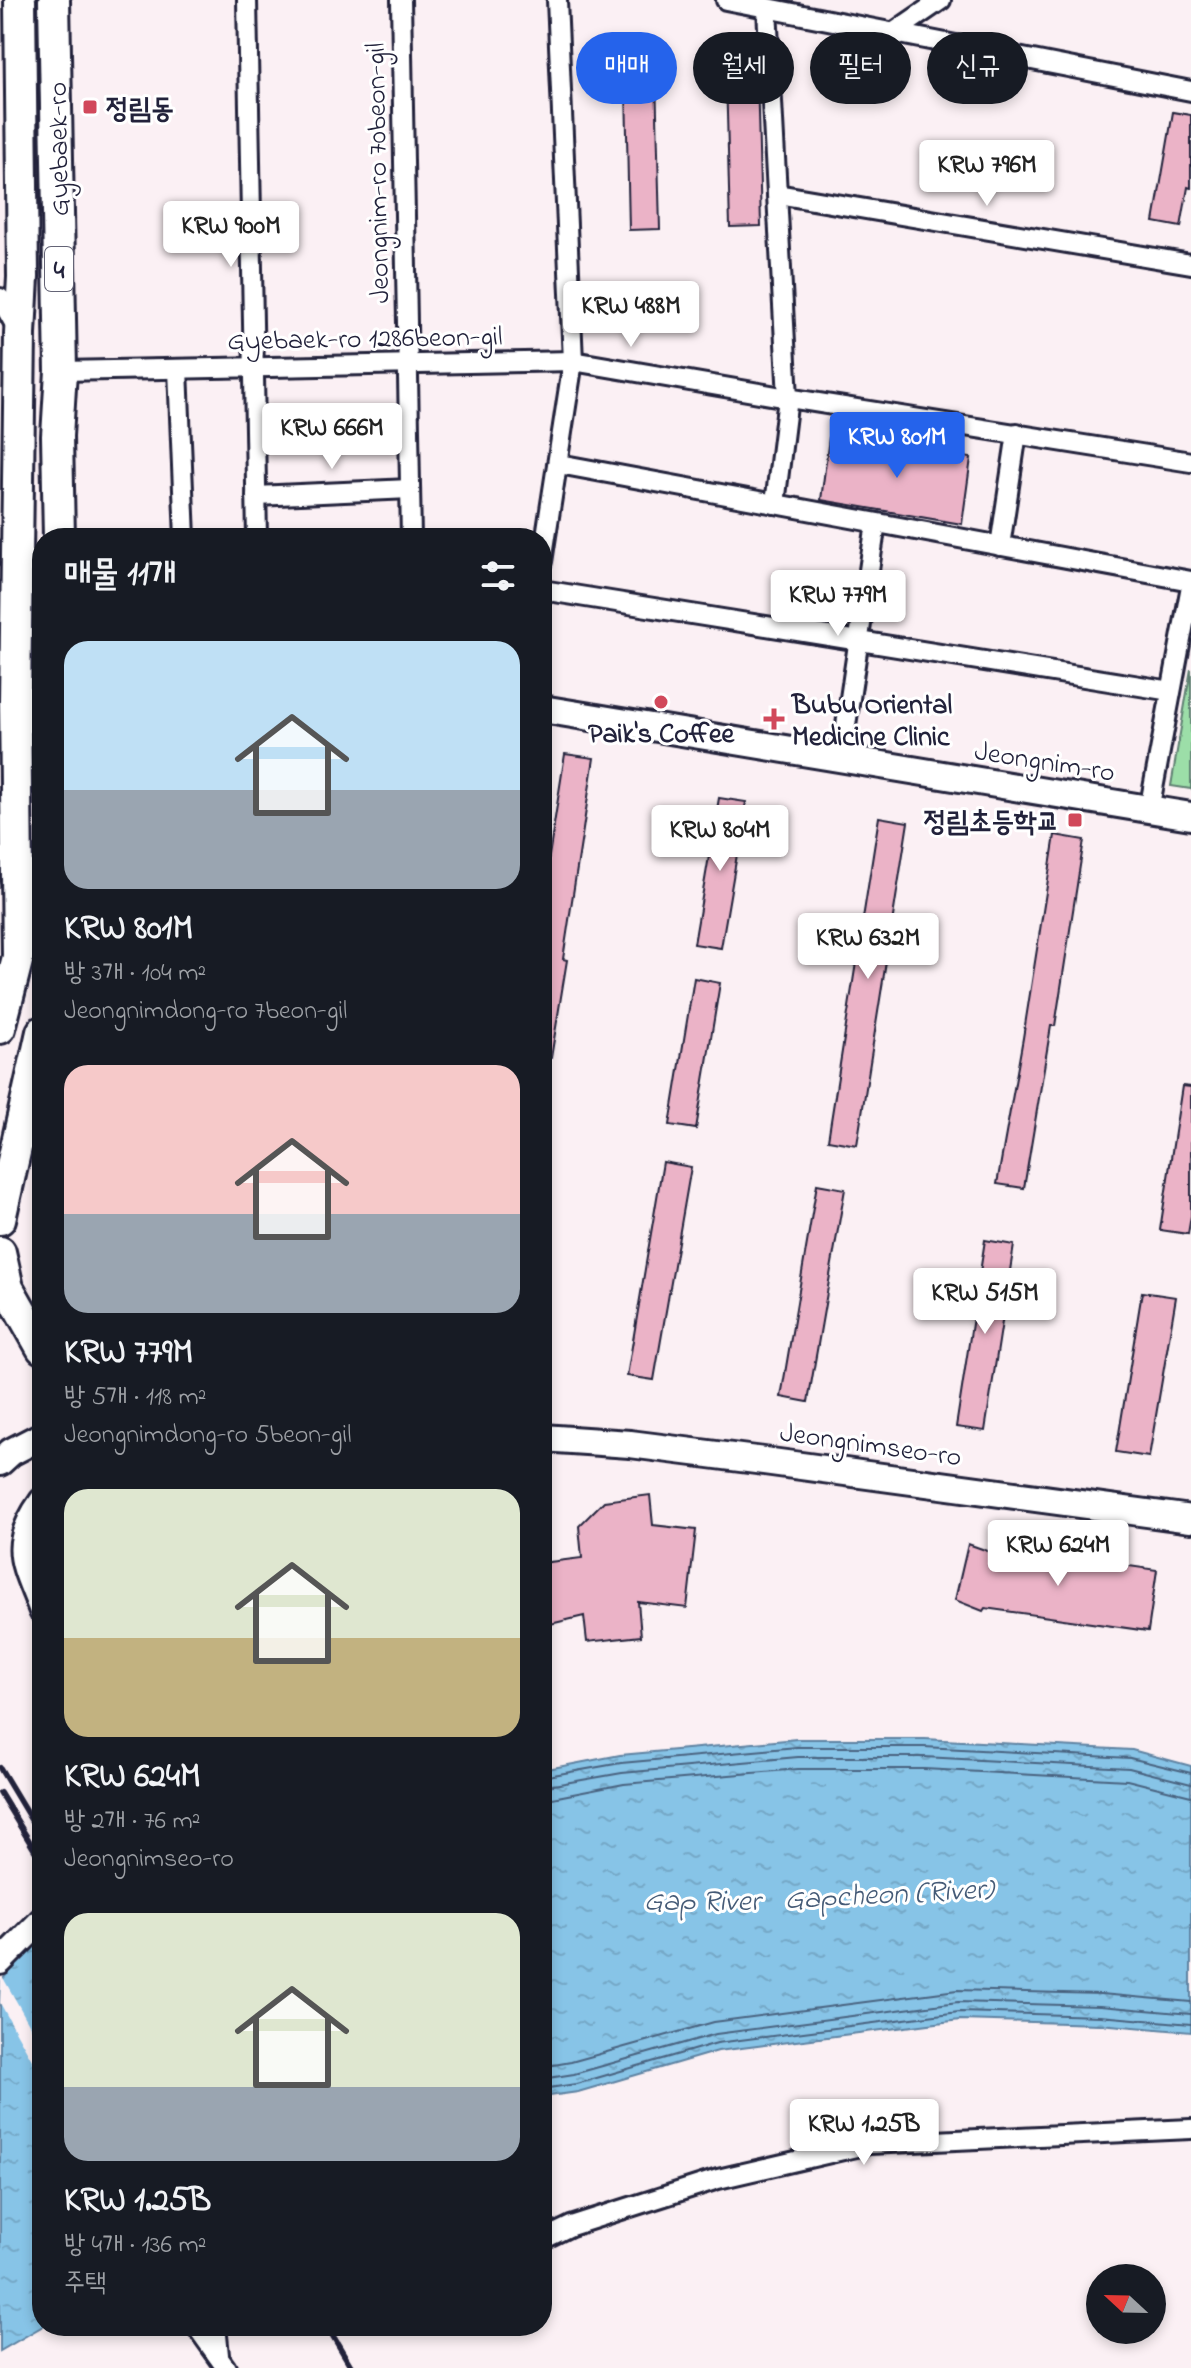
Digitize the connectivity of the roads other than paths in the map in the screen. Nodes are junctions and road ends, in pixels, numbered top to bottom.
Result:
1 (20, 0) edge
2 (54, 0) edge
3 (247, 0) edge
4 (401, 0) edge
5 (557, 0) edge
6 (726, 0) edge
7 (941, 0) edge
8 (767, 9) junction
9 (888, 32) edge
10 (894, 32) edge
11 (911, 37) edge
12 (1191, 91) edge
13 (777, 194) junction
14 (0, 216) edge
15 (1191, 264) edge
16 (23, 277) junction
17 (0, 298) edge
18 (20, 334) junction
19 (573, 361) junction
20 (408, 364) junction
21 (253, 367) junction
22 (178, 369) junction
23 (61, 371) junction
24 (788, 398) junction
25 (1017, 433) junction
26 (1191, 462) edge
27 (559, 464) junction
28 (410, 489) junction
29 (256, 496) junction
30 (775, 504) junction
31 (876, 523) junction
32 (59, 528) edge
33 (185, 528) edge
34 (257, 528) edge
35 (411, 528) edge
36 (548, 528) edge
37 (1000, 546) junction
38 (1191, 584) edge
39 (552, 592) edge
40 (859, 640) junction
41 (1171, 691) junction
42 (29, 702) edge
43 (552, 711) edge
44 (841, 759) junction
45 (1149, 810) junction
46 (1191, 816) edge
47 (0, 1028) edge
48 (32, 1077) edge
49 (0, 1219) edge
50 (0, 1252) edge
51 (32, 1330) edge
52 (552, 1439) edge
53 (32, 1441) edge
54 (0, 1462) edge
55 (1190, 1513) edge
56 (32, 1515) edge
57 (32, 1584) edge
58 (32, 1930) edge
59 (0, 1962) edge
60 (1191, 2129) edge
61 (552, 2235) edge
62 (203, 2336) edge
63 (218, 2336) edge
64 (222, 2362) edge

1 - 16 main road, Gyebaek-ro / 4
2 - 23 main road, Gyebaek-ro / 4
3 - 21 street
4 - 20 street, Jeongnim-ro 70beon-gil
5 - 19 street
6 - 8 street
7 - 10 street
8 - 9 street
8 - 13 street
11 - 12 street
13 - 15 street
13 - 24 street
14 - 16 main road
16 - 18 main road, Gyebaek-ro / 4
17 - 18 street
18 - 42 main road, Gyebaek-ro / 4
19 - 20 street, Gyebaek-ro 1286beon-gil
19 - 24 street, Gyebaek-ro 1286beon-gil
19 - 27 street
20 - 21 street, Gyebaek-ro 1286beon-gil
20 - 28 street, Jeongnim-ro 70beon-gil
21 - 22 street, Gyebaek-ro 1286beon-gil
21 - 29 street
22 - 23 street, Gyebaek-ro 1286beon-gil
22 - 33 street
23 - 32 main road, Gyebaek-ro / 4
24 - 25 street, Gyebaek-ro 1286beon-gil
24 - 30 street
25 - 26 street, Gyebaek-ro 1286beon-gil
25 - 37 street
27 - 30 street
27 - 36 street
28 - 29 street
28 - 35 street, Jeongnim-ro 70beon-gil
29 - 34 street
30 - 31 street
31 - 37 street
31 - 40 street
37 - 38 street
38 - 41 street
39 - 40 street
40 - 41 street
40 - 44 street
41 - 45 street
42 - 47 main road, Gyebaek-ro / 4
43 - 44 main road, Jeongnim-ro
44 - 45 main road, Jeongnim-ro
45 - 46 main road, Jeongnim-ro
48 - 49 main road
50 - 51 main road
52 - 55 main road, Jeongnimseo-ro
53 - 54 main road
56 - 57 street
58 - 59 street
60 - 61 street
62 - 64 street
63 - 64 street

